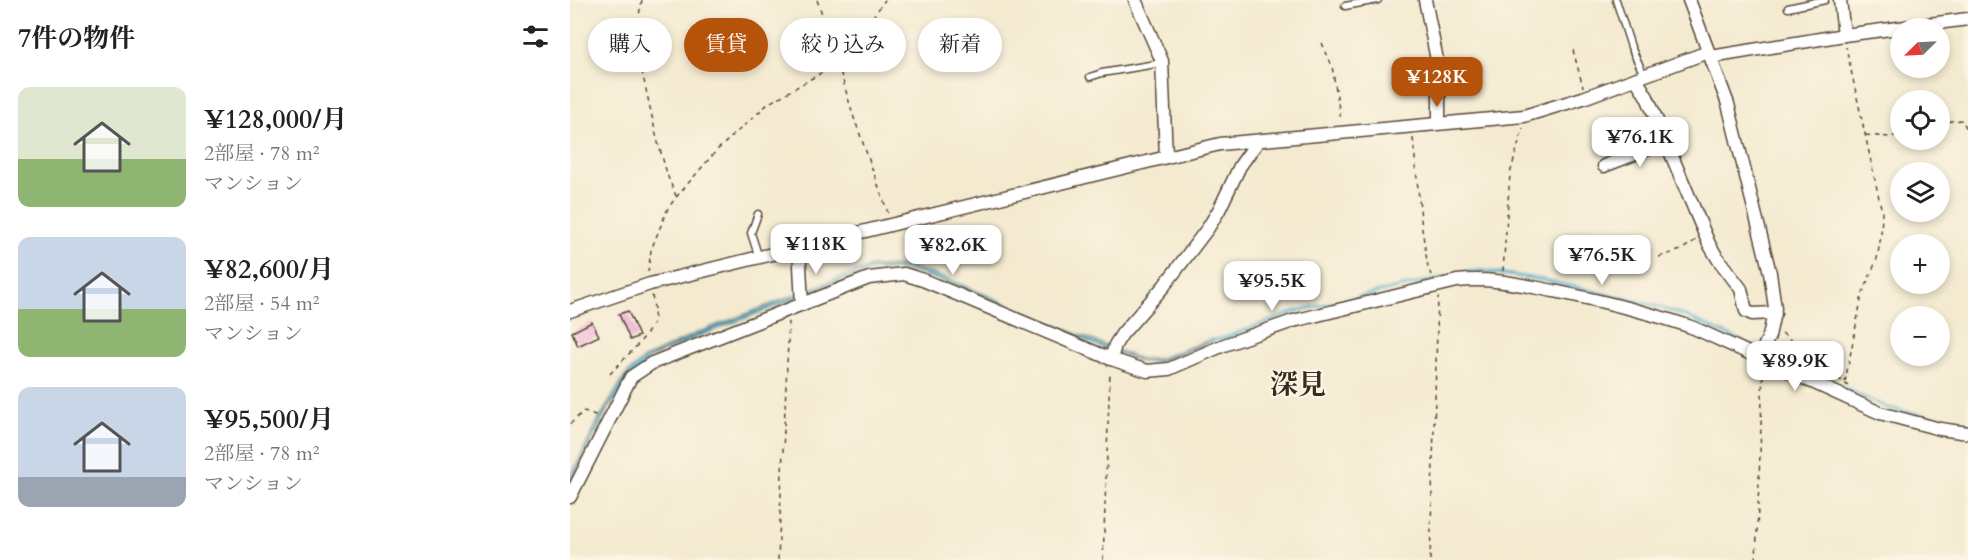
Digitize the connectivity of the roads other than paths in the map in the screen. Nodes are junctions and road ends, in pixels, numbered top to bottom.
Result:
1 (1135, 0) edge
2 (1378, 0) edge
3 (1425, 0) edge
4 (1616, 0) edge
5 (1689, 0) edge
6 (1825, 0) edge
7 (1840, 0) edge
8 (1346, 6) dead end
9 (1788, 8) dead end
10 (1968, 19) edge
11 (1844, 36) junction
12 (1709, 55) junction
13 (1162, 63) junction
14 (1090, 77) dead end
15 (1640, 77) junction
16 (1438, 123) junction
17 (1258, 141) junction
18 (1666, 142) junction
19 (1166, 158) junction
20 (1604, 166) dead end
21 (758, 214) dead end
22 (800, 248) junction
23 (759, 258) junction
24 (802, 304) junction
25 (570, 310) edge
26 (1774, 319) junction
27 (1111, 359) junction
28 (1761, 359) junction
29 (1968, 433) edge
30 (570, 497) edge

1 - 13 street
2 - 8 lane
3 - 16 street
4 - 15 lane
5 - 12 street
6 - 9 lane
7 - 11 street
10 - 11 street
11 - 12 street
12 - 15 street
12 - 26 street
13 - 14 lane
13 - 19 street
15 - 16 street
15 - 18 street
16 - 17 street
17 - 19 street
17 - 27 street
18 - 20 street
18 - 26 street
19 - 22 street
21 - 23 lane
22 - 23 street
22 - 24 street
23 - 25 street
24 - 27 street
24 - 30 street
26 - 28 street
27 - 28 street
28 - 29 street

